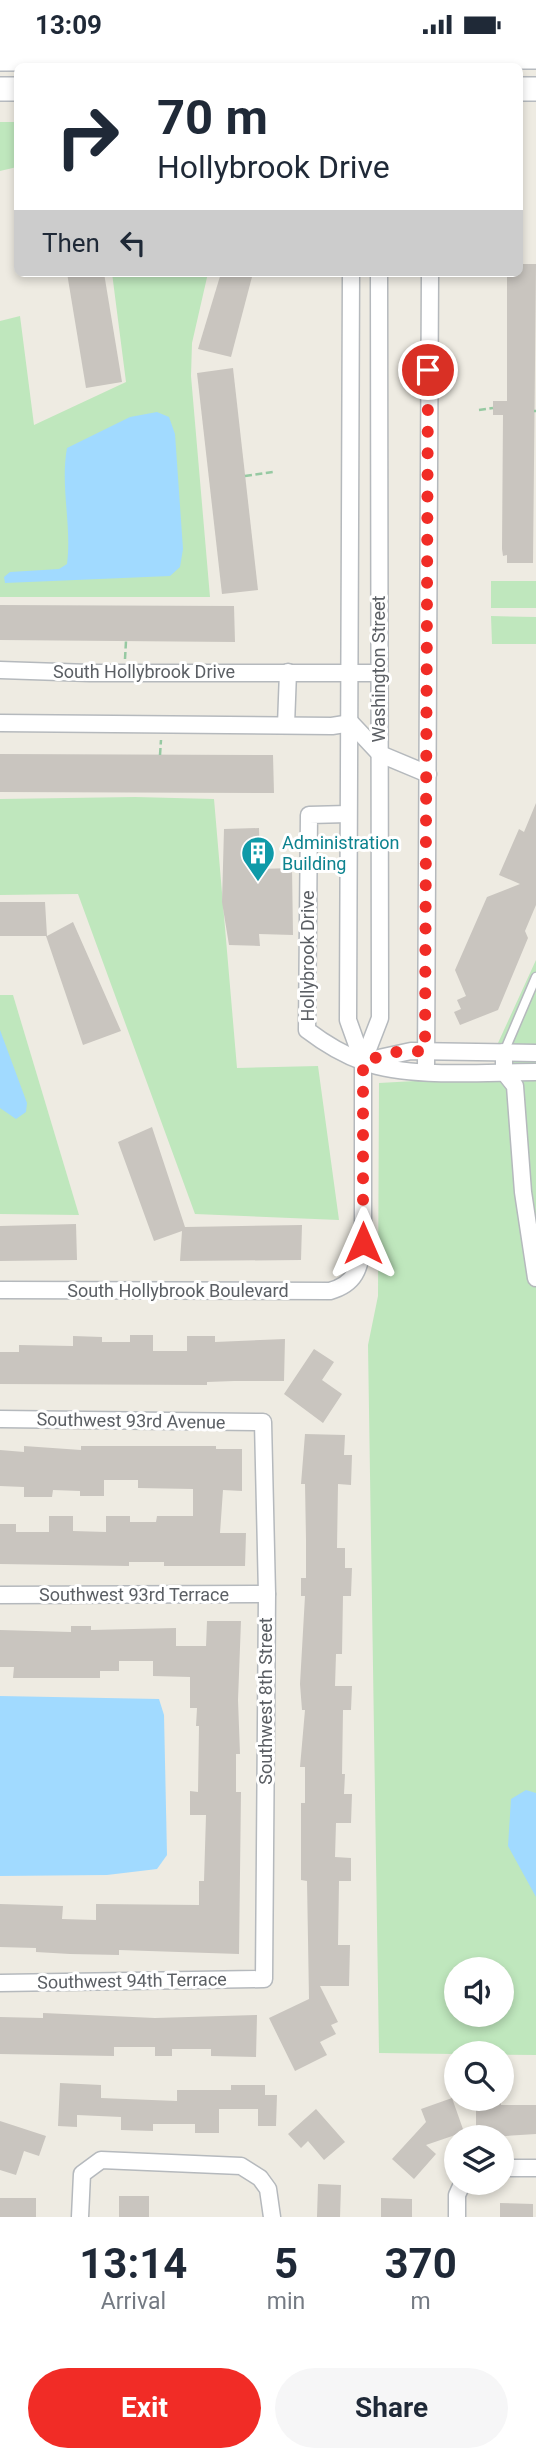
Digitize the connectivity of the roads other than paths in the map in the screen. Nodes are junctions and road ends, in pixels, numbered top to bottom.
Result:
1 (536, 57) edge
2 (351, 58) edge
3 (379, 58) edge
4 (0, 59) edge
5 (351, 277) edge
6 (379, 277) edge
7 (430, 277) edge
8 (0, 670) edge
9 (288, 672) junction
10 (352, 672) junction
11 (378, 673) junction
12 (0, 723) edge
13 (351, 723) junction
14 (286, 725) junction
15 (380, 754) junction
16 (428, 774) junction
17 (348, 814) junction
18 (536, 977) edge
19 (425, 1051) junction
20 (504, 1052) junction
21 (536, 1053) edge
22 (363, 1062) junction
23 (426, 1070) junction
24 (504, 1072) junction
25 (536, 1072) edge
26 (536, 1278) edge
27 (352, 1280) joint
28 (0, 1290) edge
29 (0, 1419) edge
30 (263, 1422) joint
31 (267, 1594) junction
32 (0, 1595) edge
33 (264, 1979) joint
34 (0, 1983) edge
35 (514, 2168) edge
36 (536, 2168) edge
37 (457, 2195) edge
38 (80, 2217) edge
39 (272, 2217) edge
40 (457, 2217) edge

1 - 3 main road
2 - 3 main road
2 - 4 main road
5 - 10 street, Washington Street
6 - 11 street, Washington Street
7 - 16 street
8 - 9 street, South Hollybrook Drive
9 - 10 street, South Hollybrook Drive
9 - 14 street
10 - 11 street, South Hollybrook Drive
10 - 13 street, Washington Street
11 - 15 street, Washington Street
12 - 14 street
13 - 14 street
13 - 15 street
13 - 17 street, Washington Street
15 - 16 street
15 - 22 street, Washington Street
16 - 19 street
17 - 22 street, Washington Street
17 - 22 street, Hollybrook Drive
18 - 20 lane
19 - 20 street
19 - 22 street
19 - 23 street
20 - 21 street
20 - 24 street
22 - 23 street, Hollybrook Drive
22 - 27 street, Washington Street
23 - 24 street, Hollybrook Drive
24 - 25 street, Hollybrook Drive
24 - 26 street
27 - 28 street, South Hollybrook Boulevard
29 - 30 street, Southwest 93rd Avenue
30 - 31 street, Southwest 8th Street
31 - 32 street, Southwest 93rd Terrace
31 - 33 street, Southwest 8th Street
33 - 34 street, Southwest 94th Terrace
35 - 36 street
37 - 40 street
38 - 39 street

